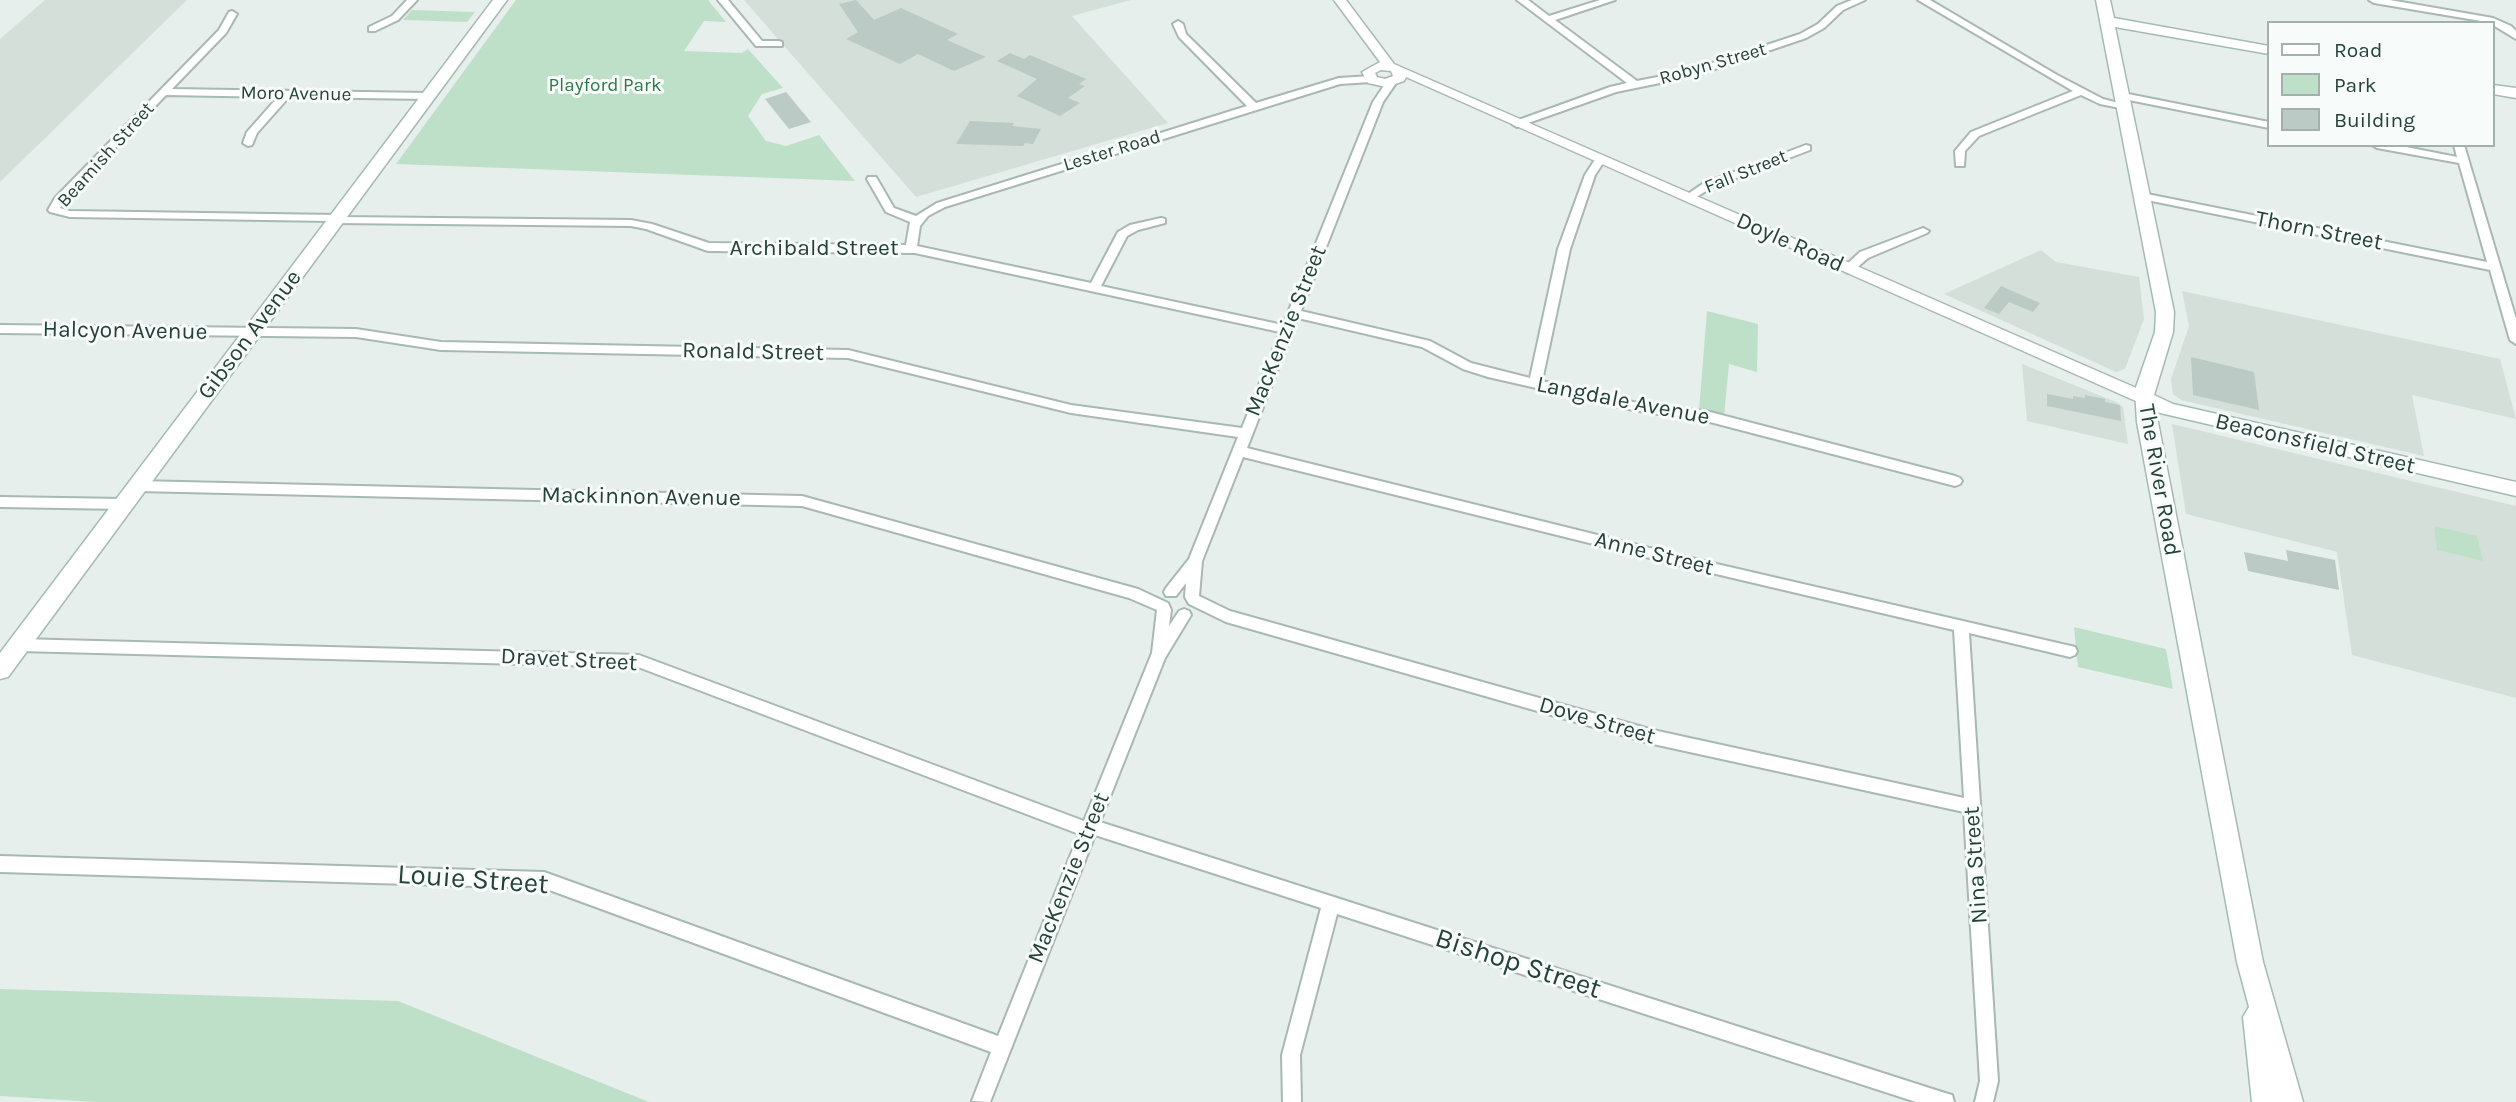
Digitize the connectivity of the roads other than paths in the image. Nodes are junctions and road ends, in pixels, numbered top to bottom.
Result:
1 (412, 0) edge
2 (500, 0) edge
3 (1340, 0) edge
4 (1522, 0) edge
5 (1610, 0) edge
6 (1860, 0) edge
7 (1923, 0) edge
8 (2103, 0) edge
9 (2374, 0) edge
10 (727, 2) edge
11 (232, 14) dead end
12 (1548, 19) junction
13 (2108, 21) junction
14 (2492, 21) edge
15 (2495, 22) edge
16 (1178, 24) dead end
17 (372, 29) dead end
18 (1360, 30) junction
19 (2513, 31) edge
20 (779, 44) dead end
21 (2268, 50) edge
22 (1373, 74) junction
23 (1393, 75) junction
24 (1634, 85) junction
25 (2495, 89) edge
26 (164, 92) junction
27 (2080, 93) junction
28 (2516, 93) edge
29 (286, 94) junction
30 (428, 96) junction
31 (1378, 102) junction
32 (2125, 104) junction
33 (1254, 107) junction
34 (1517, 124) junction
35 (2268, 125) edge
36 (248, 144) dead end
37 (2388, 147) edge
38 (2460, 147) edge
39 (1806, 148) dead end
40 (1600, 160) junction
41 (2464, 161) junction
42 (1960, 164) dead end
43 (872, 179) dead end
44 (2142, 196) junction
45 (1688, 198) junction
46 (336, 219) junction
47 (1161, 220) dead end
48 (917, 221) junction
49 (1923, 231) dead end
50 (911, 249) junction
51 (2495, 267) junction
52 (1847, 269) junction
53 (1094, 288) junction
54 (1294, 313) junction
55 (0, 329) edge
56 (1287, 330) junction
57 (252, 332) junction
58 (2516, 340) edge
59 (1535, 384) junction
60 (2144, 398) junction
61 (1246, 433) junction
62 (1239, 451) junction
63 (1955, 481) dead end
64 (2489, 485) junction
65 (137, 486) junction
66 (2516, 489) edge
67 (2516, 495) edge
68 (0, 502) edge
69 (124, 504) junction
70 (1195, 561) junction
71 (1193, 599) junction
72 (1166, 601) junction
73 (1185, 615) junction
74 (1226, 616) junction
75 (1961, 626) junction
76 (19, 645) junction
77 (2070, 651) dead end
78 (1158, 656) junction
79 (0, 670) edge
80 (1972, 807) junction
81 (1089, 828) junction
82 (0, 864) edge
83 (1331, 903) junction
84 (2250, 962) junction
85 (1002, 1047) junction
86 (981, 1101) edge
87 (1292, 1102) edge
88 (1945, 1102) edge
89 (1984, 1102) edge
90 (2266, 1102) edge
91 (2289, 1102) edge

1 - 17 street
2 - 30 main road, Gibson Avenue
3 - 18 street
4 - 12 street
5 - 12 street
6 - 24 street, Robyn Street
7 - 27 street
8 - 13 main road, The River Road
9 - 14 street
10 - 20 street
11 - 26 street, Beamish Street
12 - 24 street
13 - 21 main road
13 - 32 main road, The River Road
15 - 19 street
16 - 33 street
18 - 22 street
18 - 23 street
22 - 23 street, Doyle Road
22 - 31 street
22 - 33 street, Lester Road
23 - 31 street, MacKenzie Street
23 - 34 street, Doyle Road
24 - 34 street, Robyn Street
25 - 28 main road
26 - 29 street, Moro Avenue
26 - 46 street, Beamish Street
27 - 32 street
27 - 42 street
29 - 30 street, Moro Avenue
29 - 36 street
30 - 46 main road, Gibson Avenue
31 - 54 street, MacKenzie Street
32 - 35 street
32 - 44 main road, The River Road
33 - 48 street, Lester Road
34 - 40 street, Doyle Road
37 - 41 street
38 - 41 street
39 - 45 street, Fall Street
40 - 45 street, Doyle Road
40 - 59 street
41 - 51 street
43 - 48 street
44 - 51 street, Thorn Street
44 - 60 main road, The River Road
45 - 52 street, Doyle Road
46 - 50 street, Archibald Street
46 - 57 main road, Gibson Avenue
47 - 53 street
48 - 50 street
49 - 52 street
50 - 53 street, Archibald Street
51 - 58 street
52 - 60 street, Doyle Road
53 - 56 street, Archibald Street
54 - 56 street, MacKenzie Street
54 - 59 street, Langdale Avenue
55 - 57 street, Halcyon Avenue
56 - 61 street, MacKenzie Street
57 - 61 street, Ronald Street
57 - 65 main road, Gibson Avenue
59 - 63 street, Langdale Avenue
60 - 64 main road, Beaconsfield Street
60 - 84 main road, The River Road
61 - 62 street, MacKenzie Street
62 - 70 street, MacKenzie Street
62 - 75 street, Anne Street
64 - 66 main road, Beaconsfield Street
64 - 67 main road, Beaconsfield Street
65 - 69 main road, Gibson Avenue
65 - 72 street, Mackinnon Avenue
68 - 69 street
69 - 76 main road, Gibson Avenue
70 - 71 street, MacKenzie Street
70 - 72 street, MacKenzie Street
71 - 72 street
71 - 73 street
71 - 74 street, Dove Street
72 - 73 street
72 - 78 street, MacKenzie Street
73 - 74 street, Dove Street
73 - 78 street, MacKenzie Street
74 - 80 street, Dove Street
75 - 77 street, Anne Street
75 - 80 street, Nina Street
76 - 79 main road, Gibson Avenue
76 - 81 street, Dravet Street
78 - 81 street, MacKenzie Street
80 - 89 street, Nina Street
81 - 83 street, Bishop Street
81 - 85 street, MacKenzie Street
82 - 85 street, Louie Street
83 - 87 street
83 - 88 street, Bishop Street
84 - 90 main road, The River Road
84 - 91 main road, The River Road
85 - 86 street, MacKenzie Street

